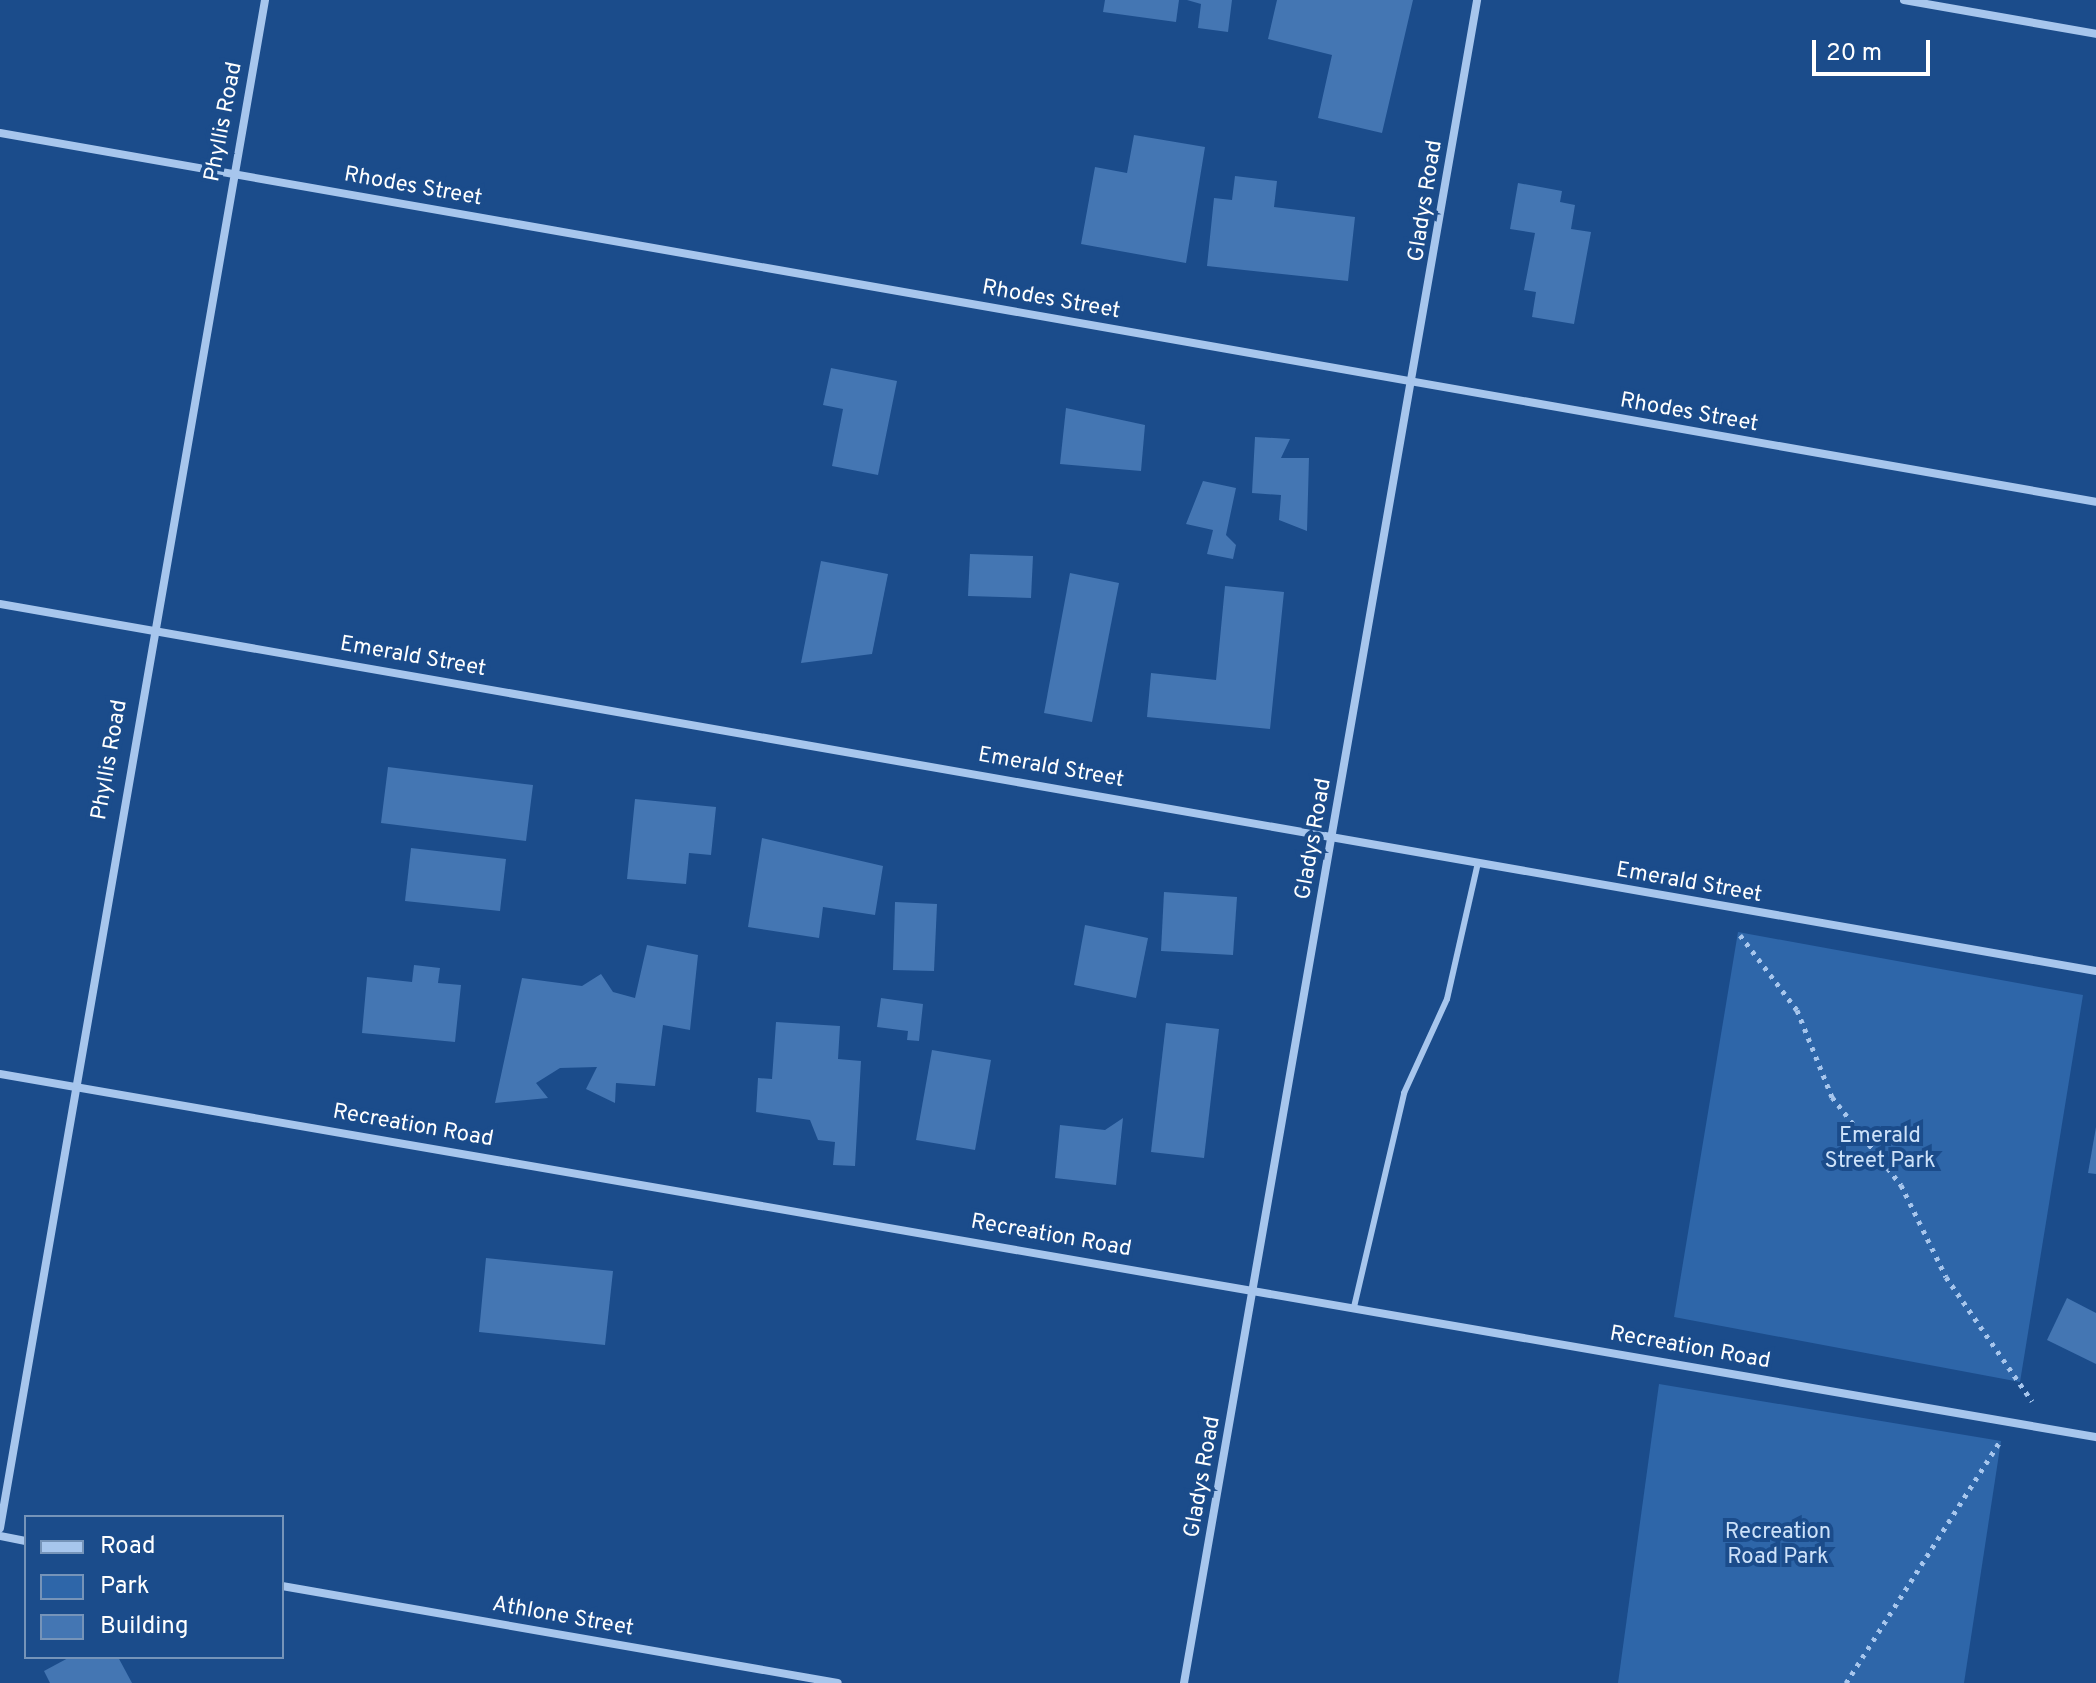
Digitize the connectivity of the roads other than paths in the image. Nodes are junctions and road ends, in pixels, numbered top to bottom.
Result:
1 (265, 0) edge
2 (1477, 0) edge
3 (1904, 0) edge
4 (2096, 34) edge
5 (0, 133) edge
6 (232, 173) junction
7 (1415, 383) junction
8 (2096, 502) edge
9 (0, 604) edge
10 (151, 630) junction
11 (1332, 835) junction
12 (1478, 862) junction
13 (2096, 971) edge
14 (0, 1074) edge
15 (71, 1086) junction
16 (1255, 1289) junction
17 (1354, 1307) junction
18 (2096, 1437) edge
19 (0, 1528) edge
20 (0, 1536) edge
21 (24, 1541) edge
22 (284, 1586) edge
23 (838, 1683) edge
24 (1184, 1683) edge

1 - 6 street, Phyllis Road
2 - 7 street, Gladys Road
3 - 4 street
5 - 6 street, Rhodes Street
6 - 7 street, Rhodes Street
6 - 10 street, Phyllis Road
7 - 8 street, Rhodes Street
7 - 11 street, Gladys Road
9 - 10 street, Emerald Street
10 - 11 street, Emerald Street
10 - 15 street, Phyllis Road
11 - 12 street, Emerald Street
11 - 16 street, Gladys Road
12 - 13 street, Emerald Street
12 - 17 lane
14 - 15 street, Recreation Road
15 - 16 street, Recreation Road
15 - 19 street, Phyllis Road
16 - 17 street, Recreation Road
16 - 24 street, Gladys Road
17 - 18 street, Recreation Road
20 - 21 street
22 - 23 street, Athlone Street

